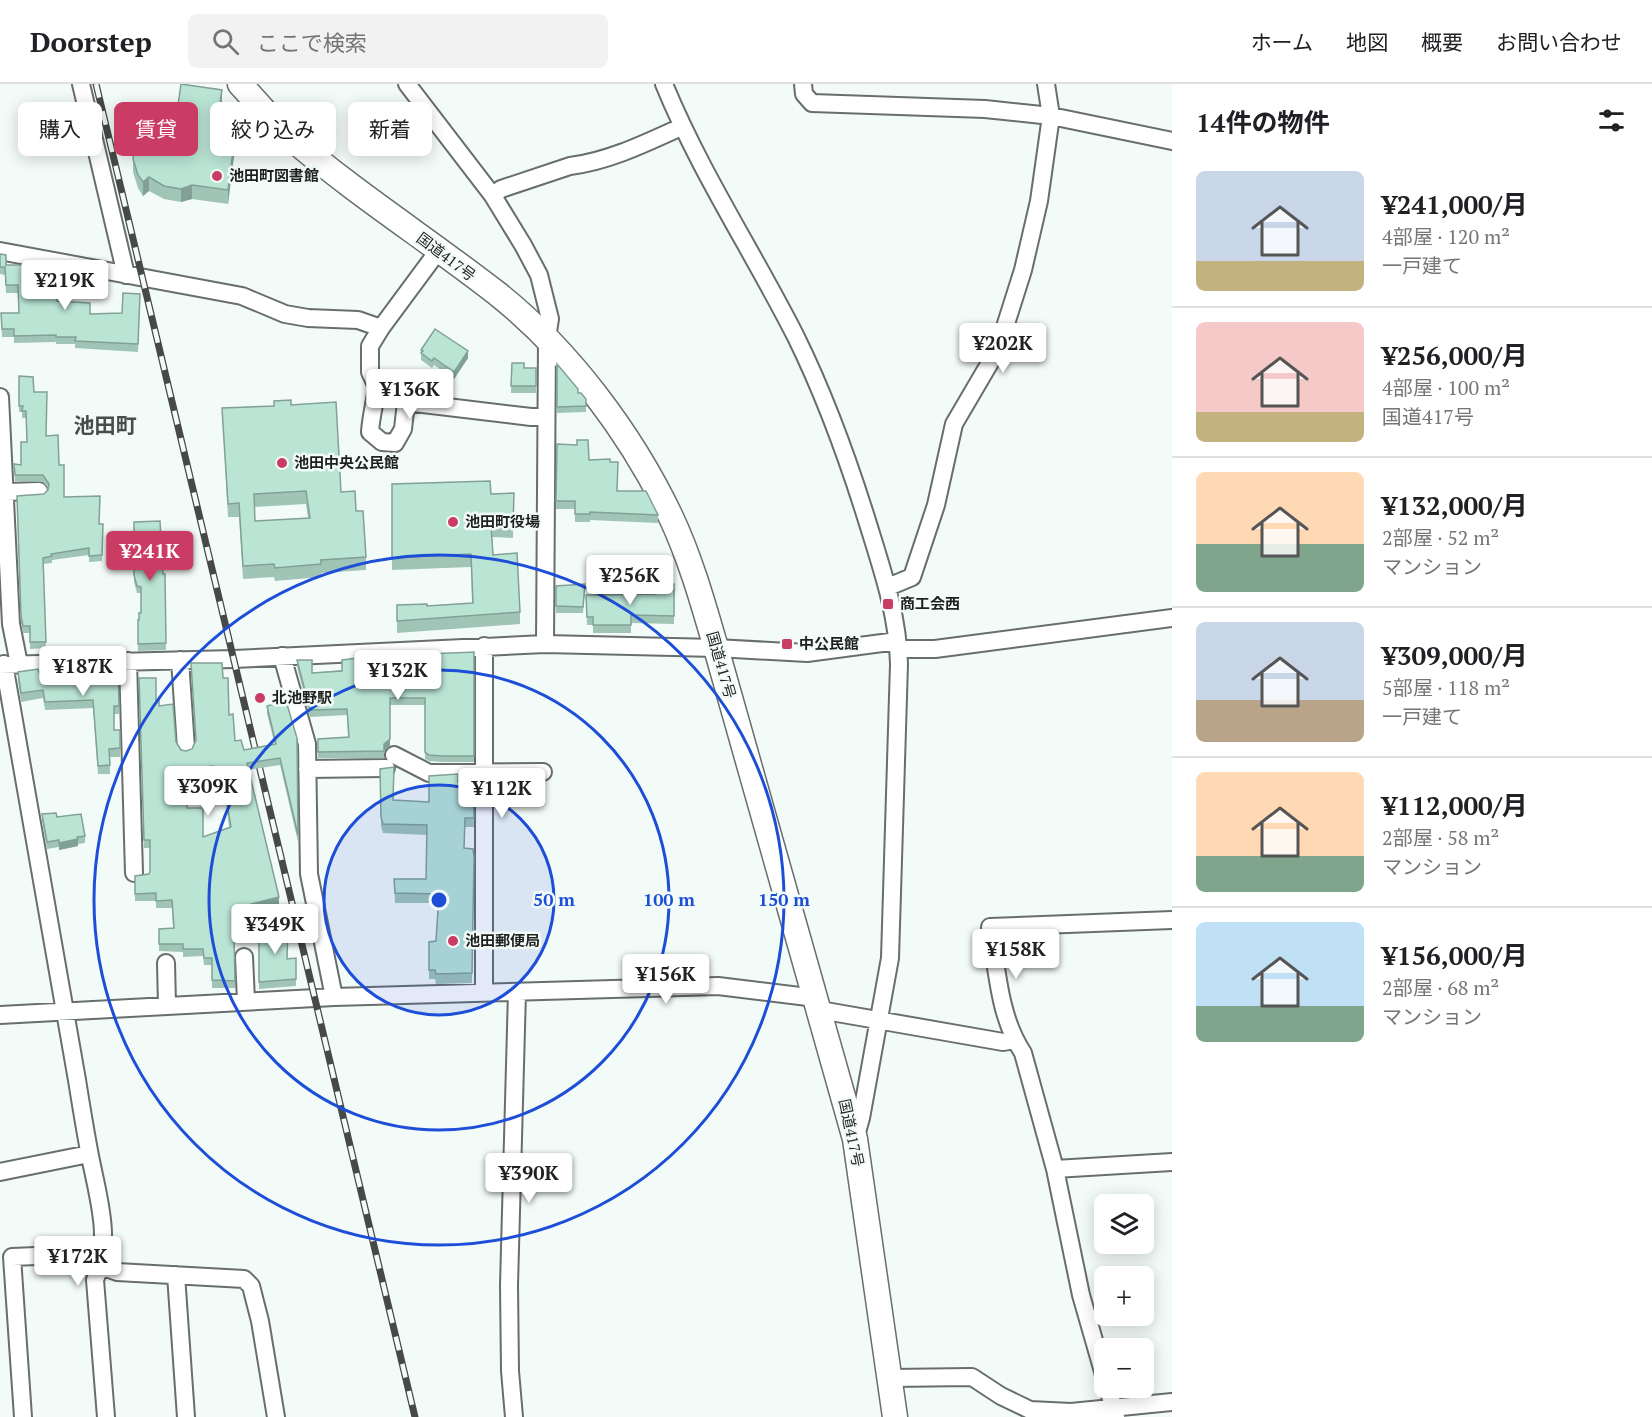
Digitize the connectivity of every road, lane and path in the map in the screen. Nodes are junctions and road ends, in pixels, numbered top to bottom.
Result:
1 (81, 84) edge
2 (240, 84) edge
3 (407, 84) edge
4 (664, 84) edge
5 (804, 84) edge
6 (1046, 84) edge
7 (1051, 116) junction
8 (681, 127) junction
9 (1172, 141) edge
10 (493, 196) junction
11 (0, 251) edge
12 (438, 251) junction
13 (126, 275) junction
14 (381, 328) junction
15 (547, 338) junction
16 (377, 387) junction
17 (0, 397) edge
18 (406, 402) junction
19 (546, 417) junction
20 (39, 491) dead end
21 (6, 492) junction
22 (888, 587) junction
23 (1172, 618) edge
24 (545, 645) junction
25 (898, 645) junction
26 (484, 646) junction
27 (716, 648) junction
28 (282, 656) junction
29 (180, 660) junction
30 (128, 661) junction
31 (8, 664) edge
32 (186, 748) edge
33 (307, 769) junction
34 (484, 772) junction
35 (543, 772) dead end
36 (134, 873) dead end
37 (1172, 920) edge
38 (244, 957) dead end
39 (165, 963) dead end
40 (517, 992) junction
41 (484, 993) junction
42 (334, 997) junction
43 (246, 1001) junction
44 (818, 1004) junction
45 (167, 1005) junction
46 (66, 1011) junction
47 (0, 1015) edge
48 (879, 1019) junction
49 (1015, 1040) junction
50 (855, 1139) junction
51 (89, 1154) junction
52 (1172, 1162) edge
53 (1055, 1169) junction
54 (0, 1172) edge
55 (101, 1266) junction
56 (176, 1275) junction
57 (1094, 1340) edge
58 (890, 1378) junction
59 (1110, 1398) edge
60 (1172, 1402) edge
61 (1115, 1413) edge
62 (23, 1417) edge
63 (105, 1417) edge
64 (186, 1417) edge
65 (276, 1417) edge
66 (514, 1417) edge
67 (895, 1417) edge

1 - 13 street
2 - 12 highway, 国道417号
3 - 10 street
4 - 8 street
5 - 7 street
6 - 7 street
7 - 9 street
7 - 22 street
8 - 10 street
8 - 22 street
10 - 15 street
11 - 13 street
12 - 14 street
12 - 15 highway, 国道417号
13 - 14 street
14 - 16 street
15 - 19 street
15 - 27 highway, 国道417号
16 - 18 street
16 - 18 street
17 - 21 street
18 - 19 street
19 - 24 street
20 - 21 street
21 - 31 street
22 - 25 street
23 - 25 street
24 - 26 street
24 - 27 street
25 - 27 street
25 - 48 street
26 - 28 street
26 - 34 street
27 - 44 highway, 国道417号
28 - 29 street
28 - 33 street
29 - 30 street
29 - 32 street
30 - 31 street
30 - 36 street
31 - 46 street
33 - 34 street
33 - 42 street
34 - 35 street
34 - 41 street
37 - 49 street
38 - 43 street
39 - 45 street
40 - 41 street
40 - 44 street
40 - 66 street
41 - 42 street
42 - 43 street
43 - 45 street
44 - 48 street
44 - 50 highway, 国道417号
45 - 46 street
46 - 47 street
46 - 51 street
48 - 49 street
48 - 50 street
49 - 53 street
50 - 58 highway, 国道417号
51 - 54 street
51 - 55 street
52 - 53 street
53 - 57 street
55 - 56 street
55 - 62 street
55 - 63 street
56 - 64 street
56 - 65 street
58 - 61 street
58 - 67 highway, 国道417号
59 - 61 street
60 - 61 street

